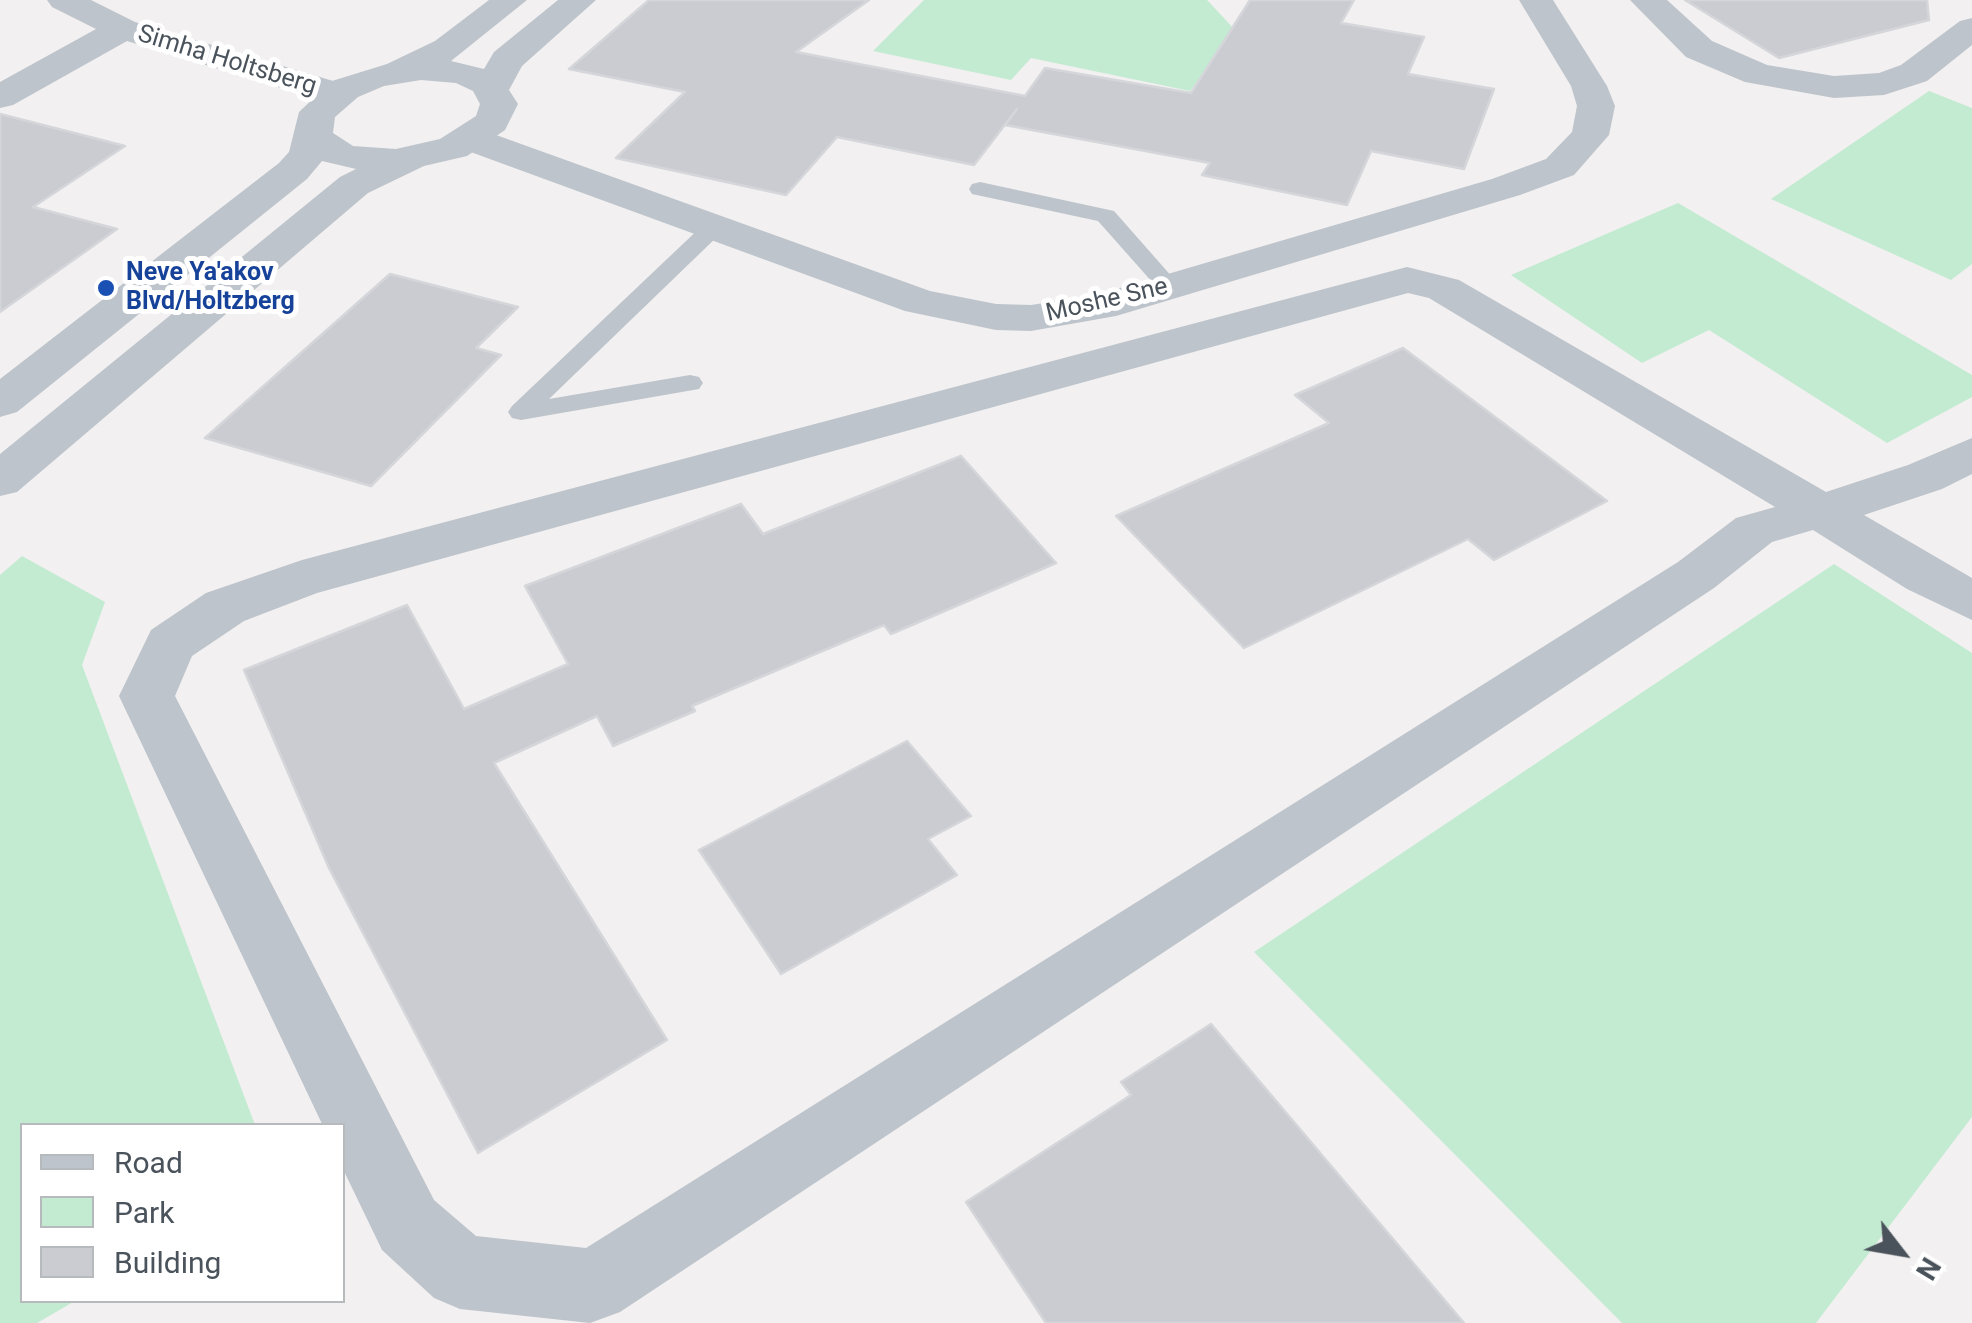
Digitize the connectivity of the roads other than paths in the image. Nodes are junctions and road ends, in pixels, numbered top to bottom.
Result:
1 (66, 0) edge
2 (579, 0) edge
3 (1536, 0) edge
4 (1647, 0) edge
5 (508, 1) edge
6 (1972, 28) edge
7 (123, 29) junction
8 (398, 72) junction
9 (492, 88) junction
10 (336, 94) junction
11 (0, 97) edge
12 (314, 136) junction
13 (471, 140) junction
14 (409, 160) junction
15 (980, 189) dead end
16 (713, 228) junction
17 (1169, 287) junction
18 (690, 383) dead end
19 (0, 402) edge
20 (1972, 454) edge
21 (0, 480) edge
22 (1820, 511) junction
23 (1972, 601) edge

1 - 7 street, Simha Holtsberg
2 - 9 street
3 - 17 street, Moshe Sne
4 - 6 street
5 - 8 street
7 - 10 street, Simha Holtsberg
7 - 11 street
8 - 9 street
8 - 10 street
9 - 13 street
10 - 12 street
12 - 14 street
12 - 19 street
13 - 14 street
13 - 16 street, Moshe Sne
14 - 21 street
15 - 17 lane
16 - 17 street, Moshe Sne
16 - 18 lane
20 - 22 street
22 - 22 street
22 - 23 street

